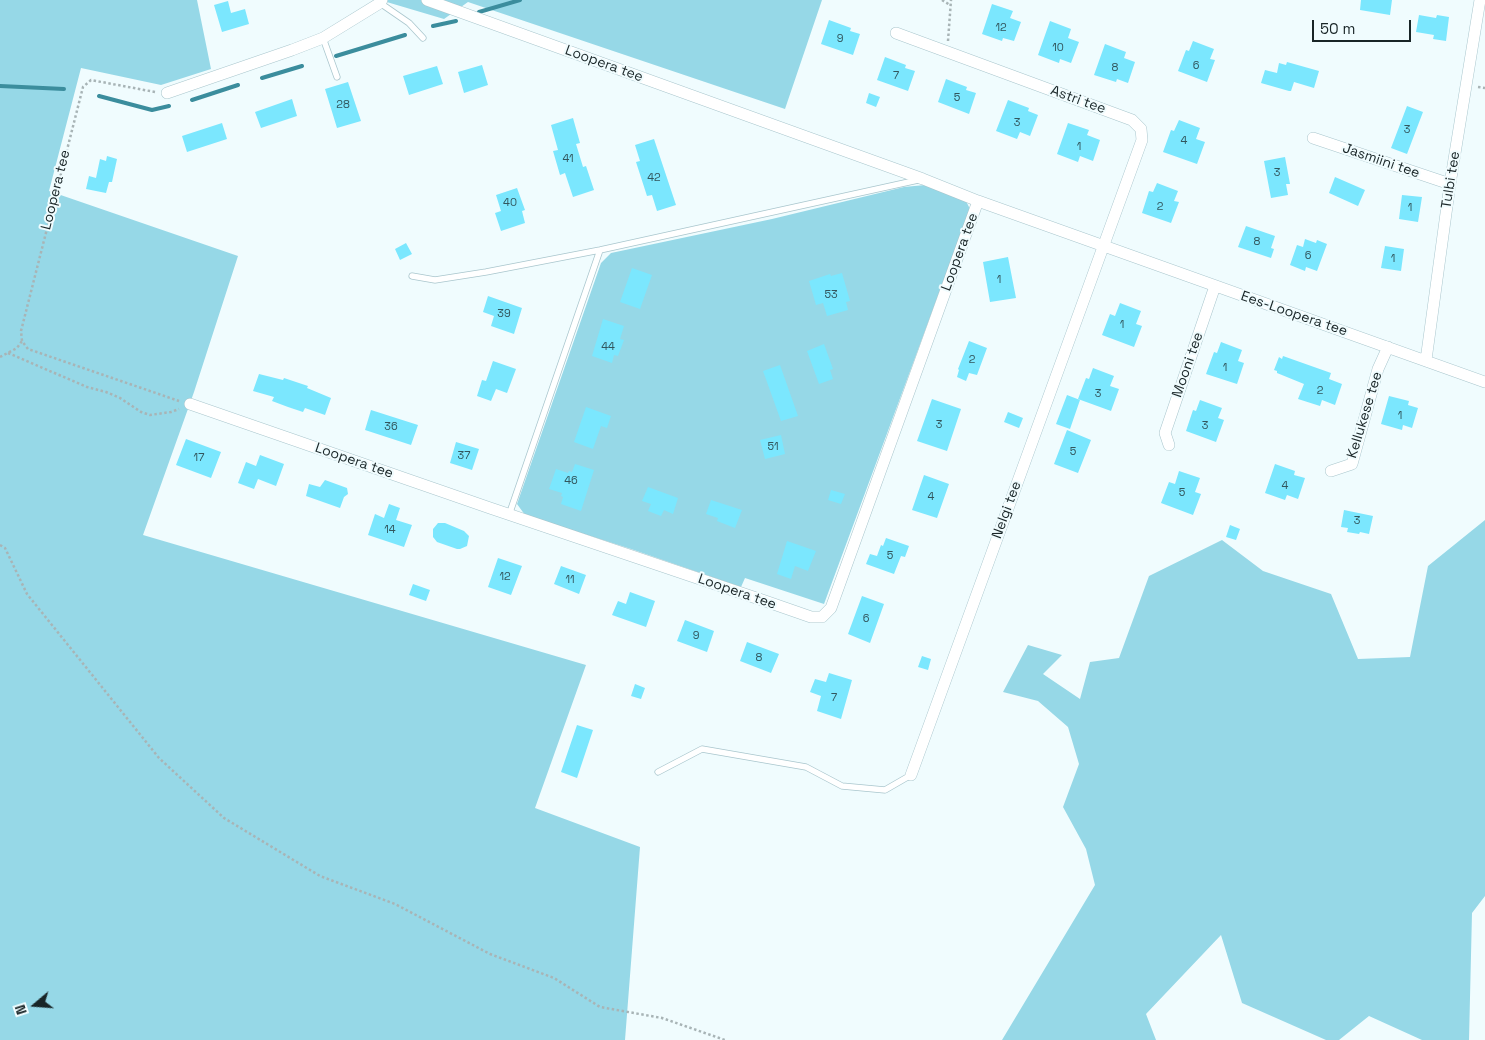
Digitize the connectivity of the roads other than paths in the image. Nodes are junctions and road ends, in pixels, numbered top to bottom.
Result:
1 (427, 0) edge
2 (1480, 0) edge
3 (381, 2) edge
4 (896, 33) dead end
5 (323, 38) junction
6 (423, 38) dead end
7 (337, 77) dead end
8 (167, 93) road end
9 (1313, 138) dead end
10 (923, 179) junction
11 (1450, 184) junction
12 (978, 201) junction
13 (1103, 245) junction
14 (600, 250) junction
15 (412, 276) dead end
16 (1215, 286) junction
17 (1388, 347) junction
18 (1426, 360) junction
19 (1485, 382) edge
20 (190, 404) road end
21 (1169, 445) dead end
22 (1331, 471) dead end
23 (509, 515) junction
24 (658, 772) dead end
25 (910, 775) joint

1 - 10 street, Loopera tee
2 - 11 street, Tulbi tee
3 - 5 street
3 - 6 lane
4 - 13 street, Astri tee
5 - 7 lane
5 - 8 street
9 - 11 street, Jasmiini tee
10 - 12 street, Loopera tee
10 - 14 lane
11 - 18 street, Tulbi tee
12 - 13 street, Loopera tee
12 - 23 street, Loopera tee
13 - 16 street, Ees-Loopera tee
13 - 25 street, Nelgi tee
14 - 15 lane
14 - 23 lane
16 - 17 street, Ees-Loopera tee
16 - 21 street, Mooni tee
17 - 18 street, Ees-Loopera tee
17 - 22 street, Kellukese tee
18 - 19 street, Ees-Loopera tee
20 - 23 street, Loopera tee
24 - 25 lane

